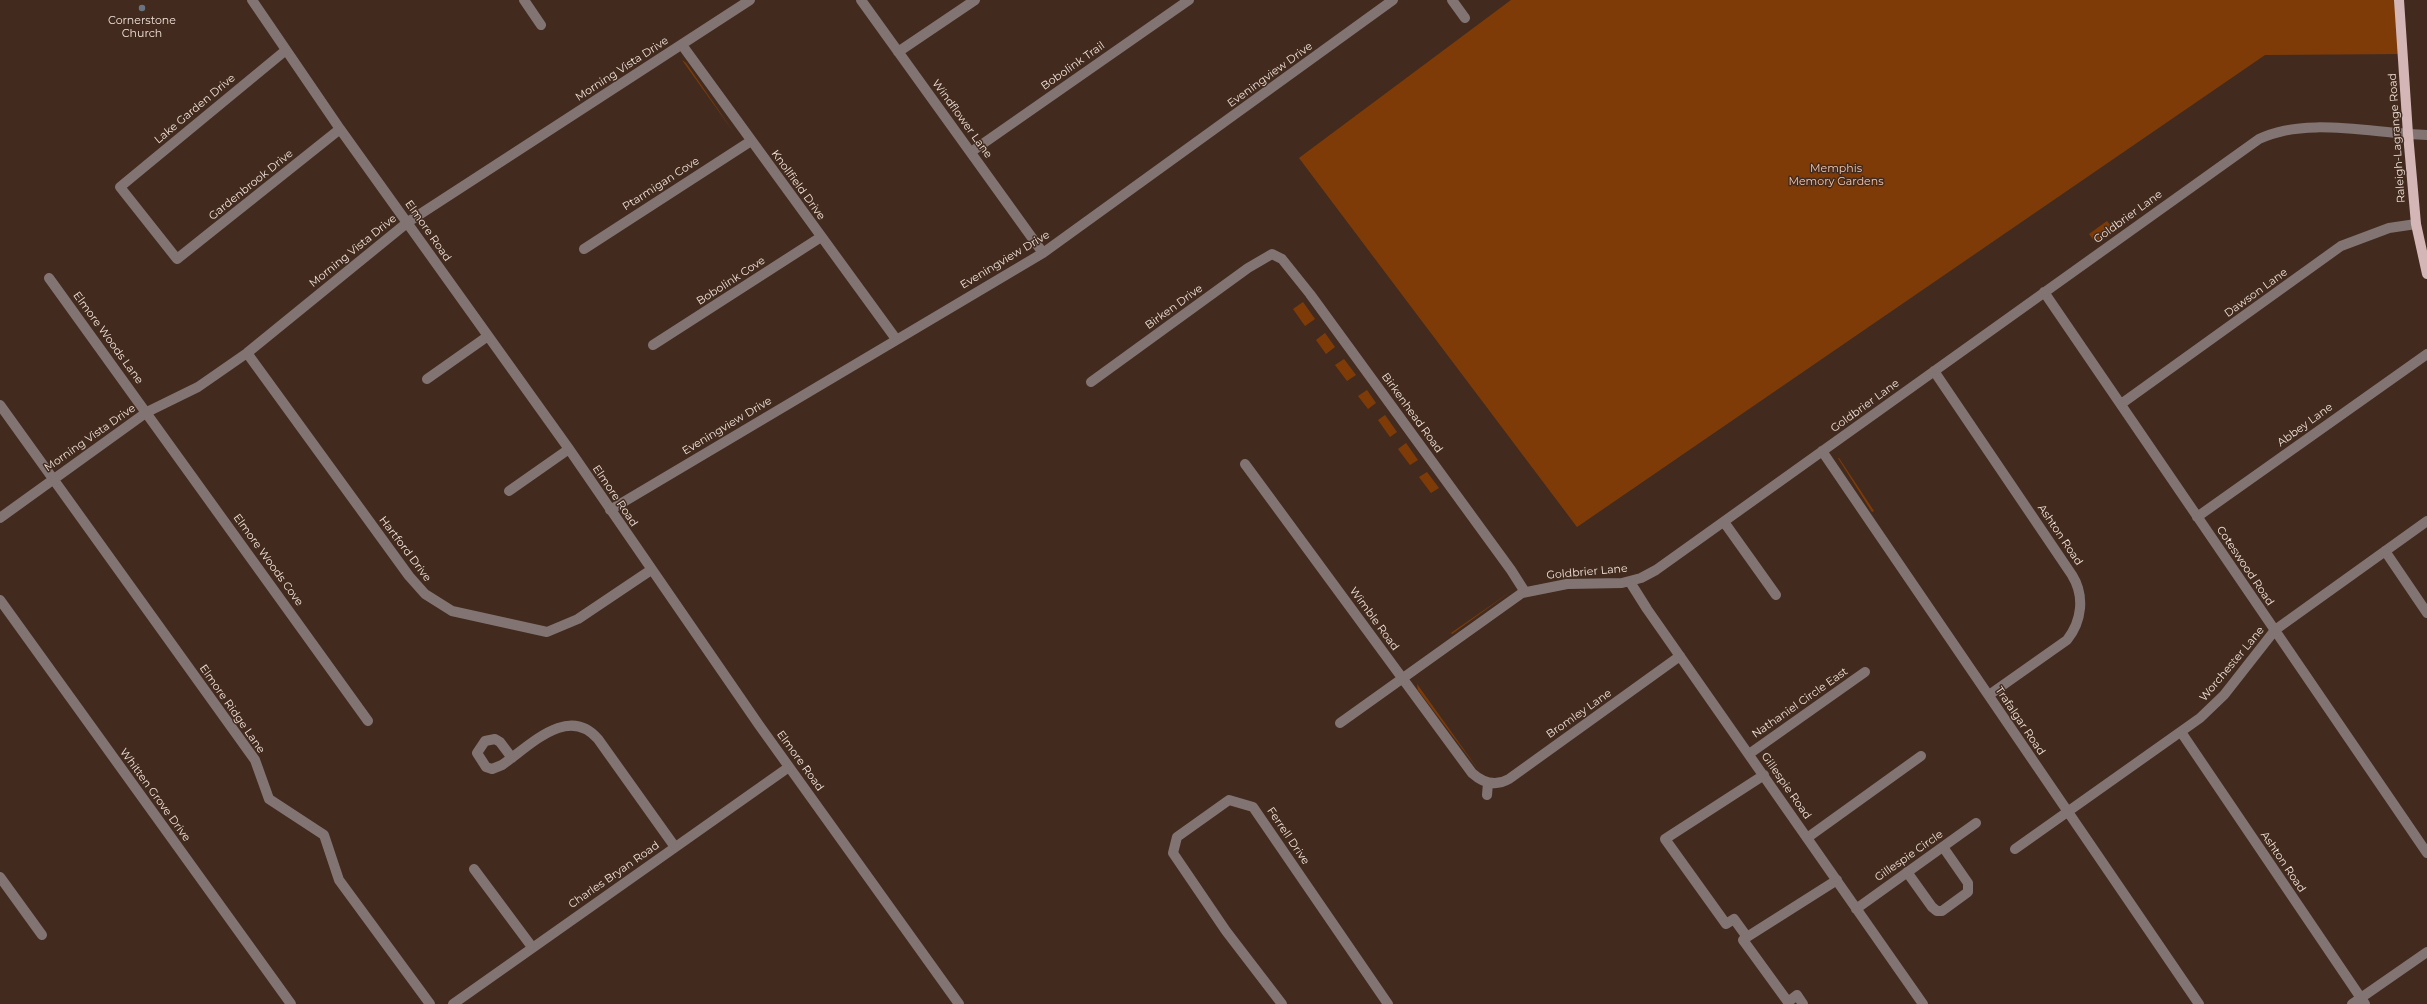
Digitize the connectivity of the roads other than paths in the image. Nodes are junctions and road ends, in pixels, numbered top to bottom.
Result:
1 (252, 0) edge
2 (524, 0) edge
3 (750, 0) edge
4 (861, 0) edge
5 (975, 0) edge
6 (1189, 0) edge
7 (1392, 0) edge
8 (1452, 0) edge
9 (2399, 0) edge
10 (1465, 18) dead end
11 (541, 25) dead end
12 (682, 45) junction
13 (286, 50) junction
14 (898, 52) junction
15 (340, 129) junction
16 (2408, 134) junction
17 (2427, 135) edge
18 (751, 141) junction
19 (971, 152) junction
20 (408, 222) junction
21 (2416, 224) junction
22 (821, 236) junction
23 (584, 249) dead end
24 (1043, 253) junction
25 (1272, 254) joint
26 (177, 259) joint
27 (2427, 274) edge
28 (49, 278) dead end
29 (2044, 292) junction
30 (488, 336) junction
31 (896, 339) junction
32 (653, 346) dead end
33 (248, 353) junction
34 (2427, 354) edge
35 (1934, 371) junction
36 (427, 378) dead end
37 (1092, 382) dead end
38 (2121, 404) junction
39 (0, 405) edge
40 (147, 412) junction
41 (568, 449) junction
42 (1822, 451) junction
43 (1245, 464) dead end
44 (53, 478) junction
45 (508, 492) dead end
46 (610, 510) junction
47 (2197, 517) junction
48 (0, 518) edge
49 (2427, 521) edge
50 (1724, 522) junction
51 (2385, 551) junction
52 (651, 570) junction
53 (1630, 582) junction
54 (1525, 592) junction
55 (1776, 595) dead end
56 (0, 600) edge
57 (2427, 613) edge
58 (2275, 630) junction
59 (1680, 656) junction
60 (1865, 672) dead end
61 (1402, 678) junction
62 (1989, 695) junction
63 (368, 721) dead end
64 (1340, 723) dead end
65 (2181, 732) junction
66 (1749, 754) junction
67 (1921, 756) dead end
68 (512, 758) dead end
69 (789, 767) junction
70 (1764, 775) junction
71 (1488, 783) junction
72 (1487, 795) dead end
73 (2068, 812) junction
74 (1976, 823) dead end
75 (1807, 838) junction
76 (675, 847) junction
77 (1943, 847) junction
78 (2015, 849) dead end
79 (2427, 853) edge
80 (474, 869) dead end
81 (1907, 872) junction
82 (0, 877) edge
83 (1837, 880) junction
84 (1856, 909) junction
85 (42, 935) dead end
86 (1747, 937) junction
87 (532, 947) junction
88 (2427, 952) edge
89 (2363, 1001) edge
90 (291, 1004) edge
91 (430, 1004) edge
92 (453, 1004) edge
93 (959, 1004) edge
94 (1282, 1004) edge
95 (1388, 1004) edge
96 (1803, 1004) edge
97 (1923, 1004) edge
98 (2199, 1004) edge
99 (2352, 1004) edge

1 - 13 street, Elmore Road
2 - 11 street
3 - 12 street, Morning Vista Drive
4 - 14 street, Windflower Lane
5 - 14 street
6 - 19 street, Bobolink Trail
7 - 24 street, Eveningview Drive
8 - 10 street
9 - 16 main road, Raleigh-Lagrange Road
12 - 18 street, Knollfield Drive
12 - 20 street, Morning Vista Drive
13 - 15 street, Elmore Road
13 - 26 street, Lake Garden Drive
14 - 19 street, Windflower Lane
15 - 20 street, Elmore Road
15 - 26 street, Gardenbrook Drive
16 - 17 street, Goldbrier Lane
16 - 21 main road, Raleigh-Lagrange Road
16 - 29 street, Goldbrier Lane
18 - 22 street, Knollfield Drive
18 - 23 street, Ptarmigan Cove
19 - 24 street, Windflower Lane
20 - 30 street, Elmore Road
20 - 33 street, Morning Vista Drive
21 - 27 main road, Raleigh-Lagrange Road
21 - 38 street, Dawson Lane
22 - 31 street, Knollfield Drive
22 - 32 street, Bobolink Cove
24 - 31 street, Eveningview Drive
25 - 37 street, Birken Drive
25 - 54 street, Birkenhead Road
28 - 40 street, Elmore Woods Lane
29 - 35 street, Goldbrier Lane
29 - 38 street, Coteswood Road
30 - 36 street
30 - 41 street, Elmore Road
31 - 46 street, Eveningview Drive
33 - 40 street, Morning Vista Drive
33 - 52 street, Hartford Drive
34 - 47 street, Abbey Lane
35 - 42 street, Goldbrier Lane
35 - 62 street, Ashton Road
38 - 47 street, Coteswood Road
39 - 44 street, Elmore Ridge Lane
40 - 44 street, Morning Vista Drive
40 - 63 street, Elmore Woods Cove
41 - 45 street
41 - 46 street, Elmore Road
42 - 50 street, Goldbrier Lane
42 - 62 street, Trafalgar Road
43 - 61 street, Wimble Road
44 - 48 street, Morning Vista Drive
44 - 91 street, Elmore Ridge Lane
46 - 52 street, Elmore Road
47 - 58 street, Coteswood Road
49 - 51 street, Worchester Lane
50 - 53 street, Goldbrier Lane
50 - 55 street
51 - 57 street
51 - 58 street, Worchester Lane
52 - 69 street, Elmore Road
53 - 54 street, Goldbrier Lane
53 - 59 street, Gillespie Road
54 - 61 street, Goldbrier Lane
56 - 90 street, Whitten Grove Drive
58 - 65 street, Worchester Lane
58 - 79 street, Coteswood Road
59 - 66 street, Gillespie Road
59 - 71 street, Bromley Lane
60 - 66 street, Nathaniel Circle East
61 - 64 street, Goldbrier Lane
61 - 71 street, Wimble Road
62 - 73 street, Trafalgar Road
65 - 73 street, Worchester Lane
65 - 89 street, Ashton Road
66 - 70 street, Gillespie Road
67 - 75 street
68 - 76 street
69 - 76 street, Charles Bryan Road
69 - 93 street, Elmore Road
70 - 75 street, Gillespie Road
70 - 86 street
71 - 72 street
73 - 78 street, Worchester Lane
73 - 98 street, Trafalgar Road
74 - 77 street, Gillespie Circle
75 - 83 street, Gillespie Road
76 - 87 street, Charles Bryan Road
77 - 81 street, Gillespie Circle
77 - 81 street
80 - 87 street
81 - 84 street, Gillespie Circle
82 - 85 street
83 - 84 street, Gillespie Road
83 - 86 street
84 - 97 street, Gillespie Road
86 - 96 street
87 - 92 street, Charles Bryan Road
88 - 89 street
89 - 99 street
94 - 95 street, Ferrell Drive

